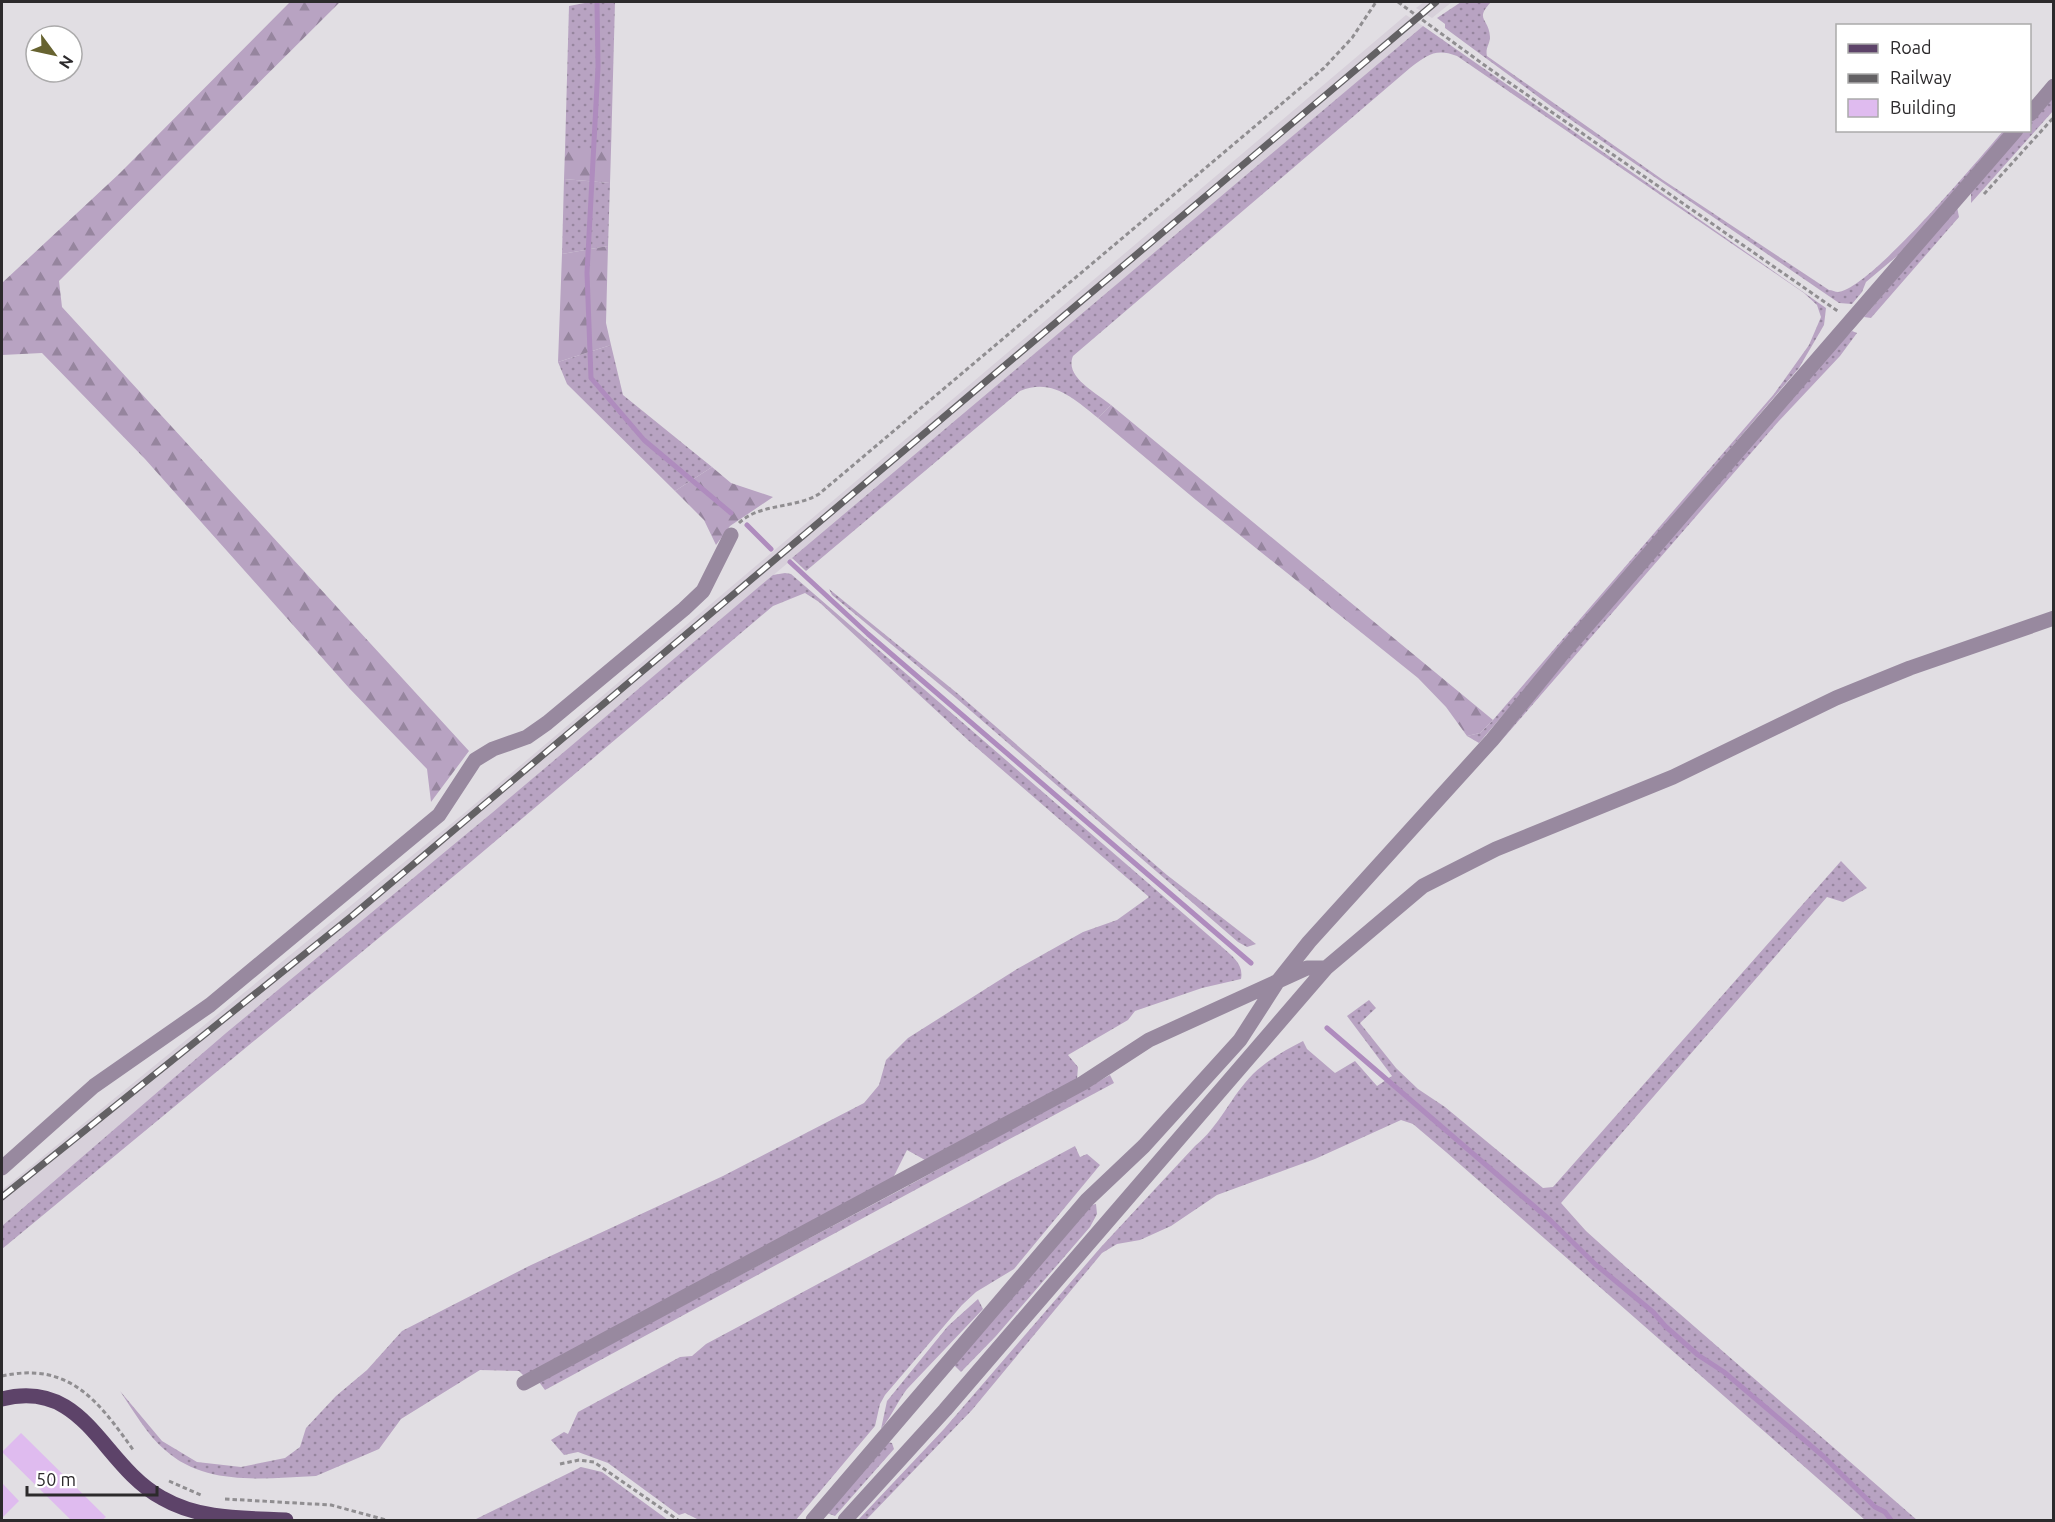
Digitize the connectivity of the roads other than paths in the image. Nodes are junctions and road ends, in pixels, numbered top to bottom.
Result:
1 (2054, 86) edge
2 (2031, 113) edge
3 (2014, 132) edge
4 (731, 535) road end
5 (2054, 618) edge
6 (1326, 968) junction
7 (1278, 981) junction
8 (2, 1168) edge
9 (524, 1383) dead end
10 (2, 1399) edge
11 (286, 1521) edge
12 (813, 1521) edge
13 (845, 1521) edge

1 - 2 street
3 - 7 street
4 - 8 street
5 - 6 street
6 - 7 street
6 - 13 street
7 - 9 street
7 - 12 street
10 - 11 main road

